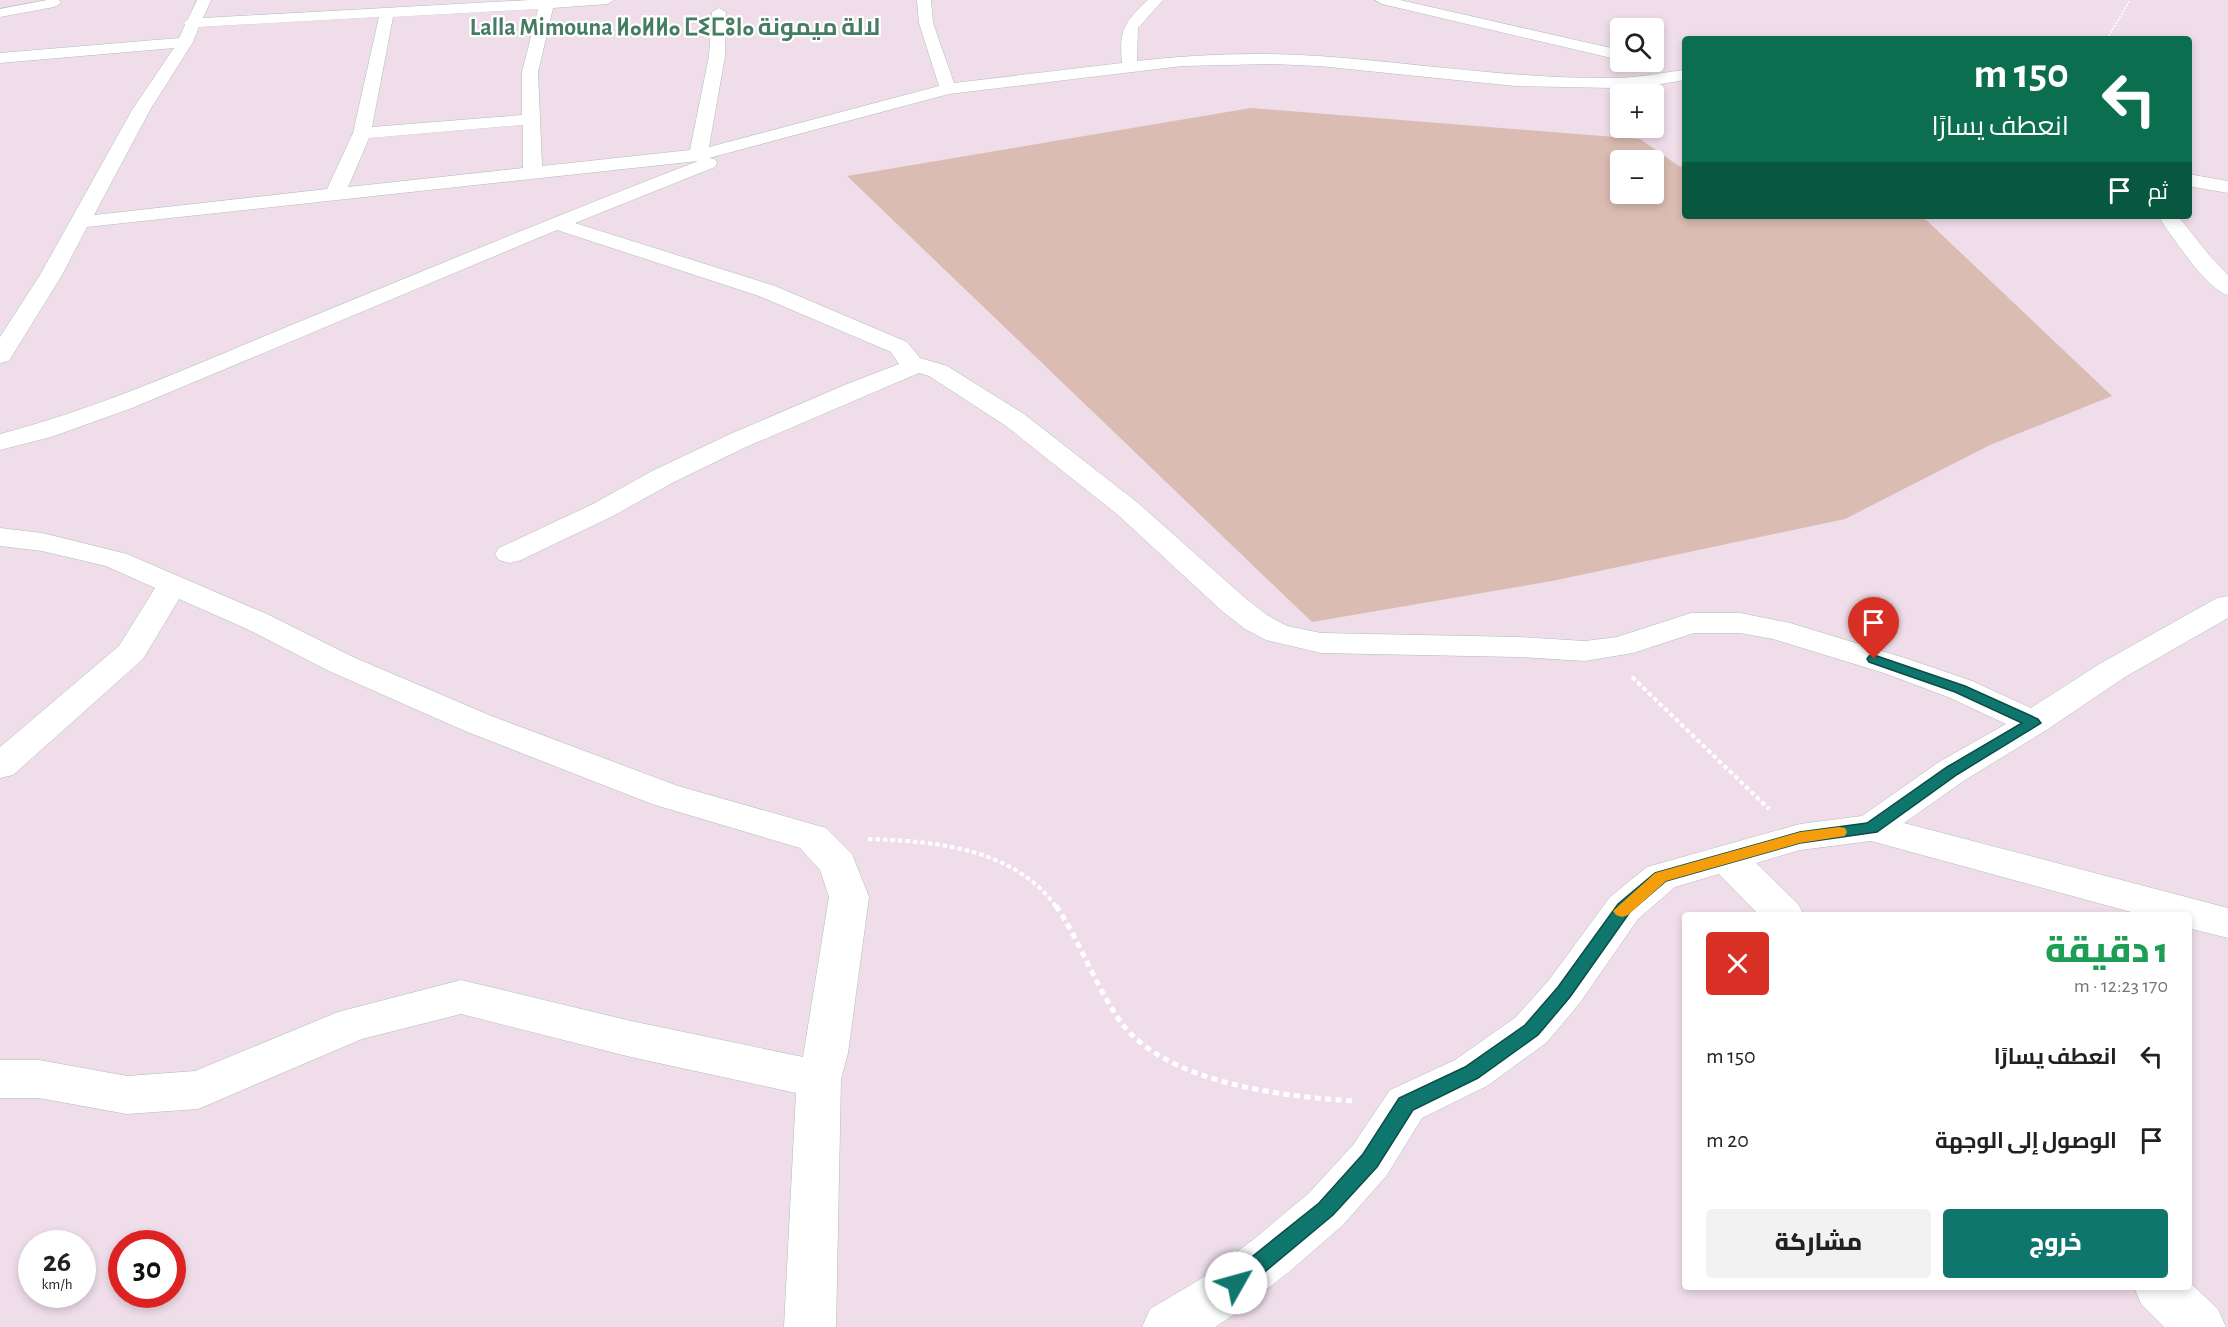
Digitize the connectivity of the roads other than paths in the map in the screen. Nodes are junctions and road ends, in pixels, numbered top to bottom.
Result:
1 (204, 0) edge
2 (607, 0) edge
3 (924, 0) edge
4 (1156, 0) edge
5 (1382, 0) edge
6 (54, 3) dead end
7 (540, 3) edge
8 (387, 12) junction
9 (719, 12) dead end
10 (0, 13) edge
11 (191, 23) junction
12 (185, 42) junction
13 (1610, 53) edge
14 (4, 58) edge
15 (1664, 65) edge
16 (1130, 66) junction
17 (1682, 70) edge
18 (0, 73) edge
19 (1682, 75) edge
20 (948, 89) junction
21 (532, 119) junction
22 (362, 133) junction
23 (747, 143) junction
24 (698, 155) junction
25 (532, 171) junction
26 (2192, 181) edge
27 (2228, 187) edge
28 (335, 194) junction
29 (2170, 219) edge
30 (81, 222) junction
31 (556, 224) junction
32 (2228, 288) edge
33 (0, 356) edge
34 (911, 363) junction
35 (0, 442) edge
36 (0, 537) edge
37 (510, 554) dead end
38 (172, 586) junction
39 (2228, 605) edge
40 (2033, 723) junction
41 (0, 766) edge
42 (1871, 828) junction
43 (1727, 858) junction
44 (1781, 912) edge
45 (2187, 912) edge
46 (2192, 913) edge
47 (2228, 923) edge
48 (0, 1079) edge
49 (819, 1079) junction
50 (2162, 1290) edge
51 (810, 1327) edge
52 (1168, 1327) edge
53 (2200, 1327) edge

1 - 11 street
2 - 7 street
3 - 20 street
4 - 16 street
5 - 13 street
6 - 10 street
7 - 8 street
7 - 21 street
8 - 11 street
8 - 22 street
9 - 24 street
11 - 12 street
12 - 14 street
12 - 30 street
14 - 18 street
15 - 17 street
16 - 19 street
16 - 20 street
20 - 23 street
21 - 22 street
21 - 25 street
22 - 28 street
23 - 24 street
23 - 31 street
24 - 25 street
25 - 28 street
26 - 27 street
28 - 30 street
29 - 32 street
30 - 33 street
31 - 34 street
31 - 35 street
34 - 37 street
34 - 40 street
36 - 38 street
38 - 41 street
38 - 49 street
39 - 40 street
40 - 42 street
42 - 43 street
42 - 45 street
43 - 44 street
43 - 52 street
46 - 47 street
48 - 49 street
49 - 51 street
50 - 53 street

